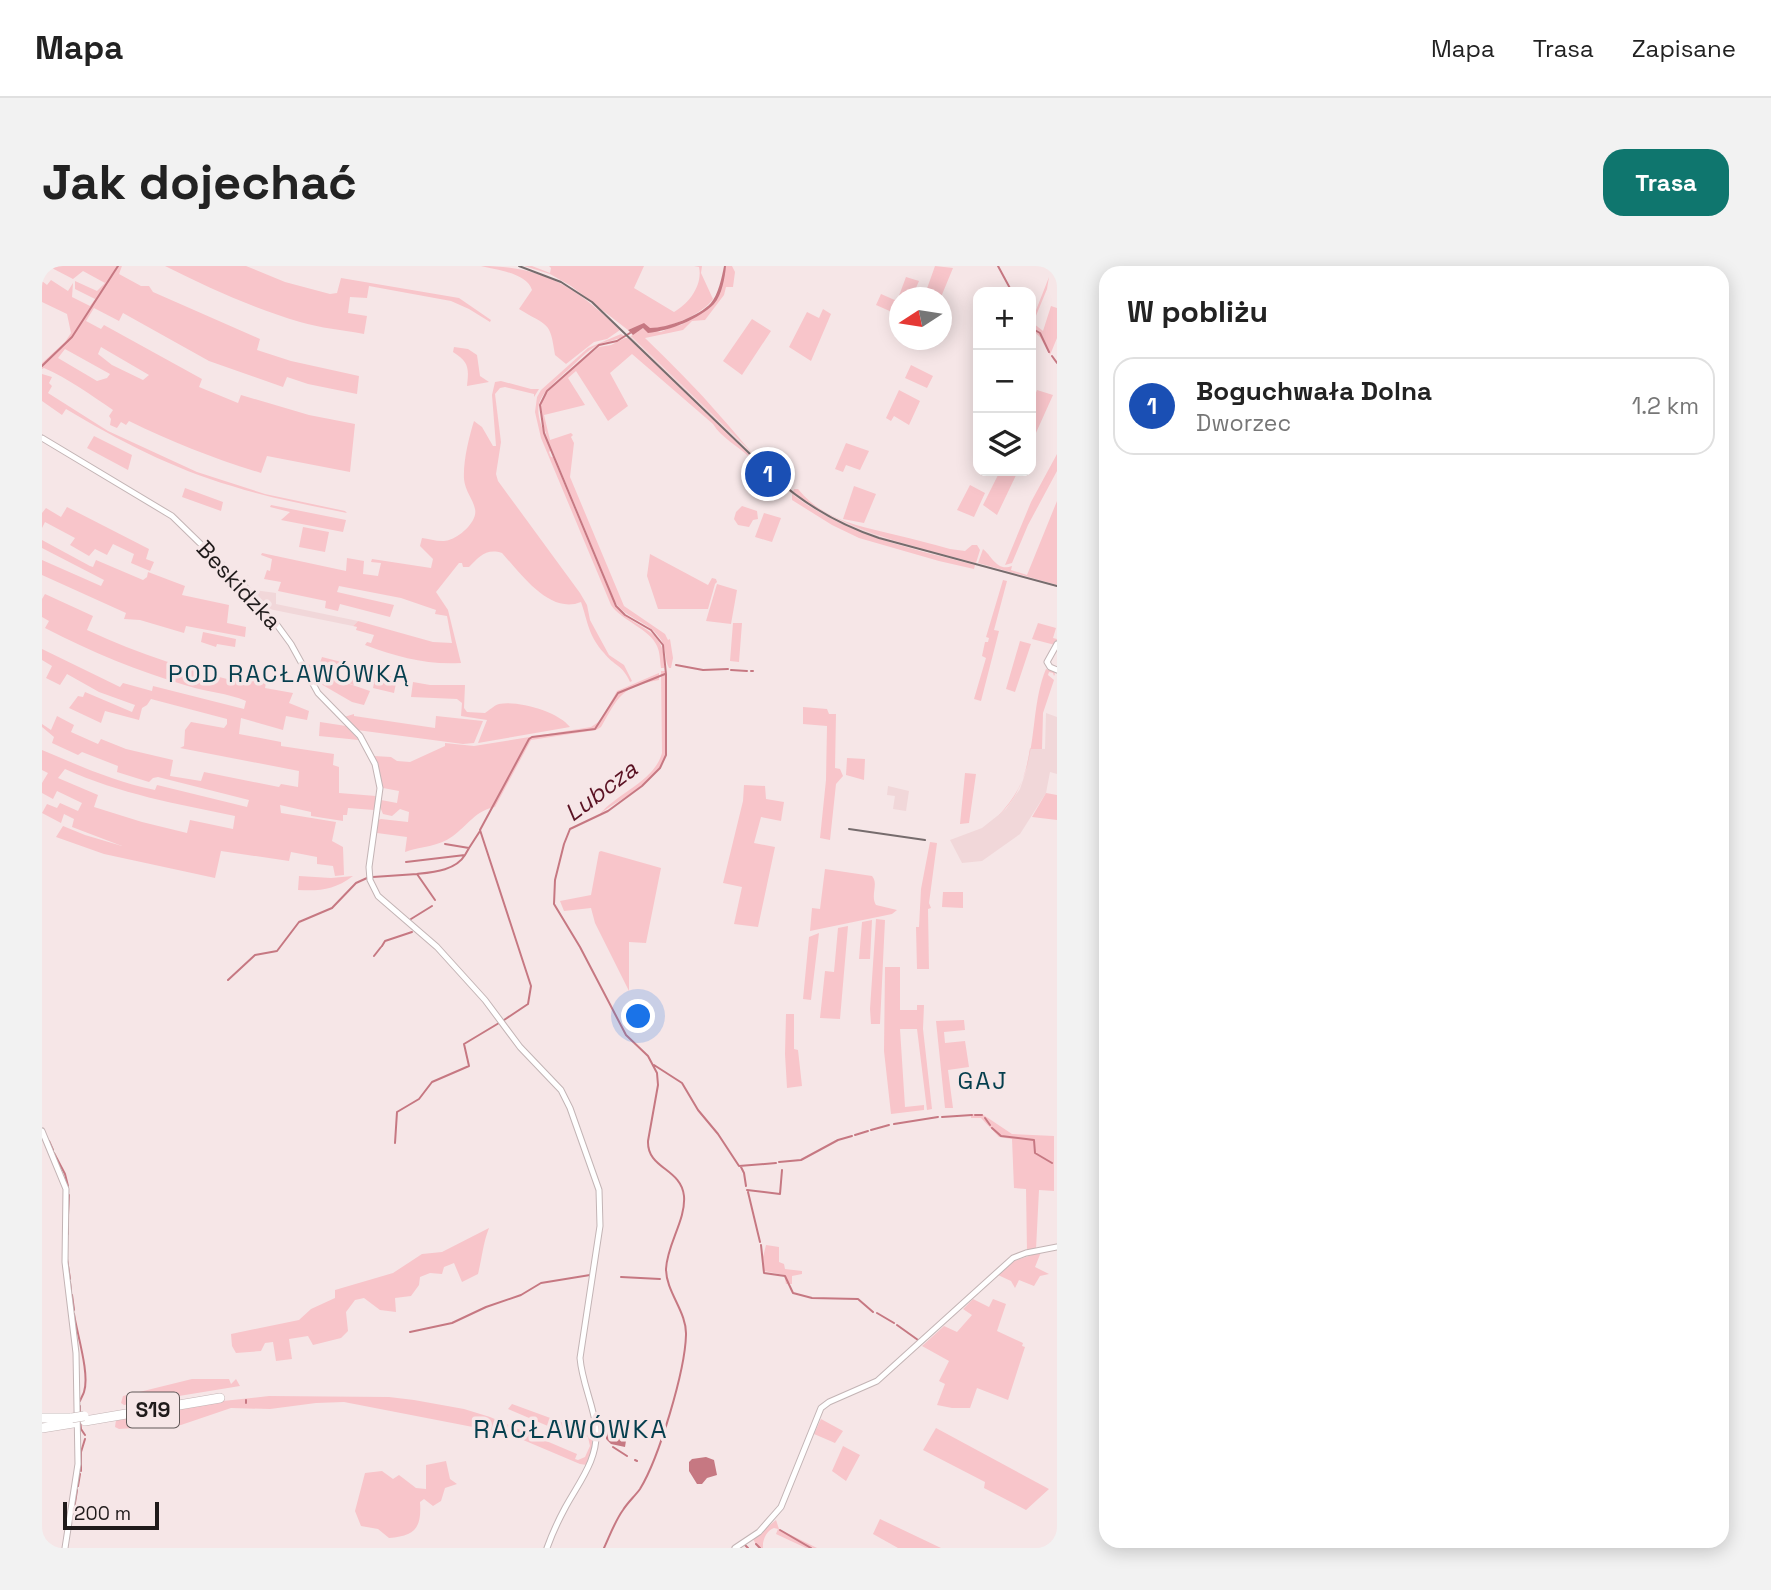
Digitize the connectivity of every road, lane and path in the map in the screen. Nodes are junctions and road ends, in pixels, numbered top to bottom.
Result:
1 (42, 438) edge
2 (1057, 644) edge
3 (1057, 670) edge
4 (42, 1131) edge
5 (1057, 1247) edge
6 (220, 1396) dead end
7 (72, 1421) junction
8 (42, 1425) edge
9 (65, 1548) edge
10 (547, 1548) edge
11 (735, 1548) edge

1 - 10 street, Beskidzka
2 - 3 street
4 - 9 street
5 - 11 street
6 - 7 highway, S19, bridge
7 - 8 highway, S19
7 - 8 highway, S19

